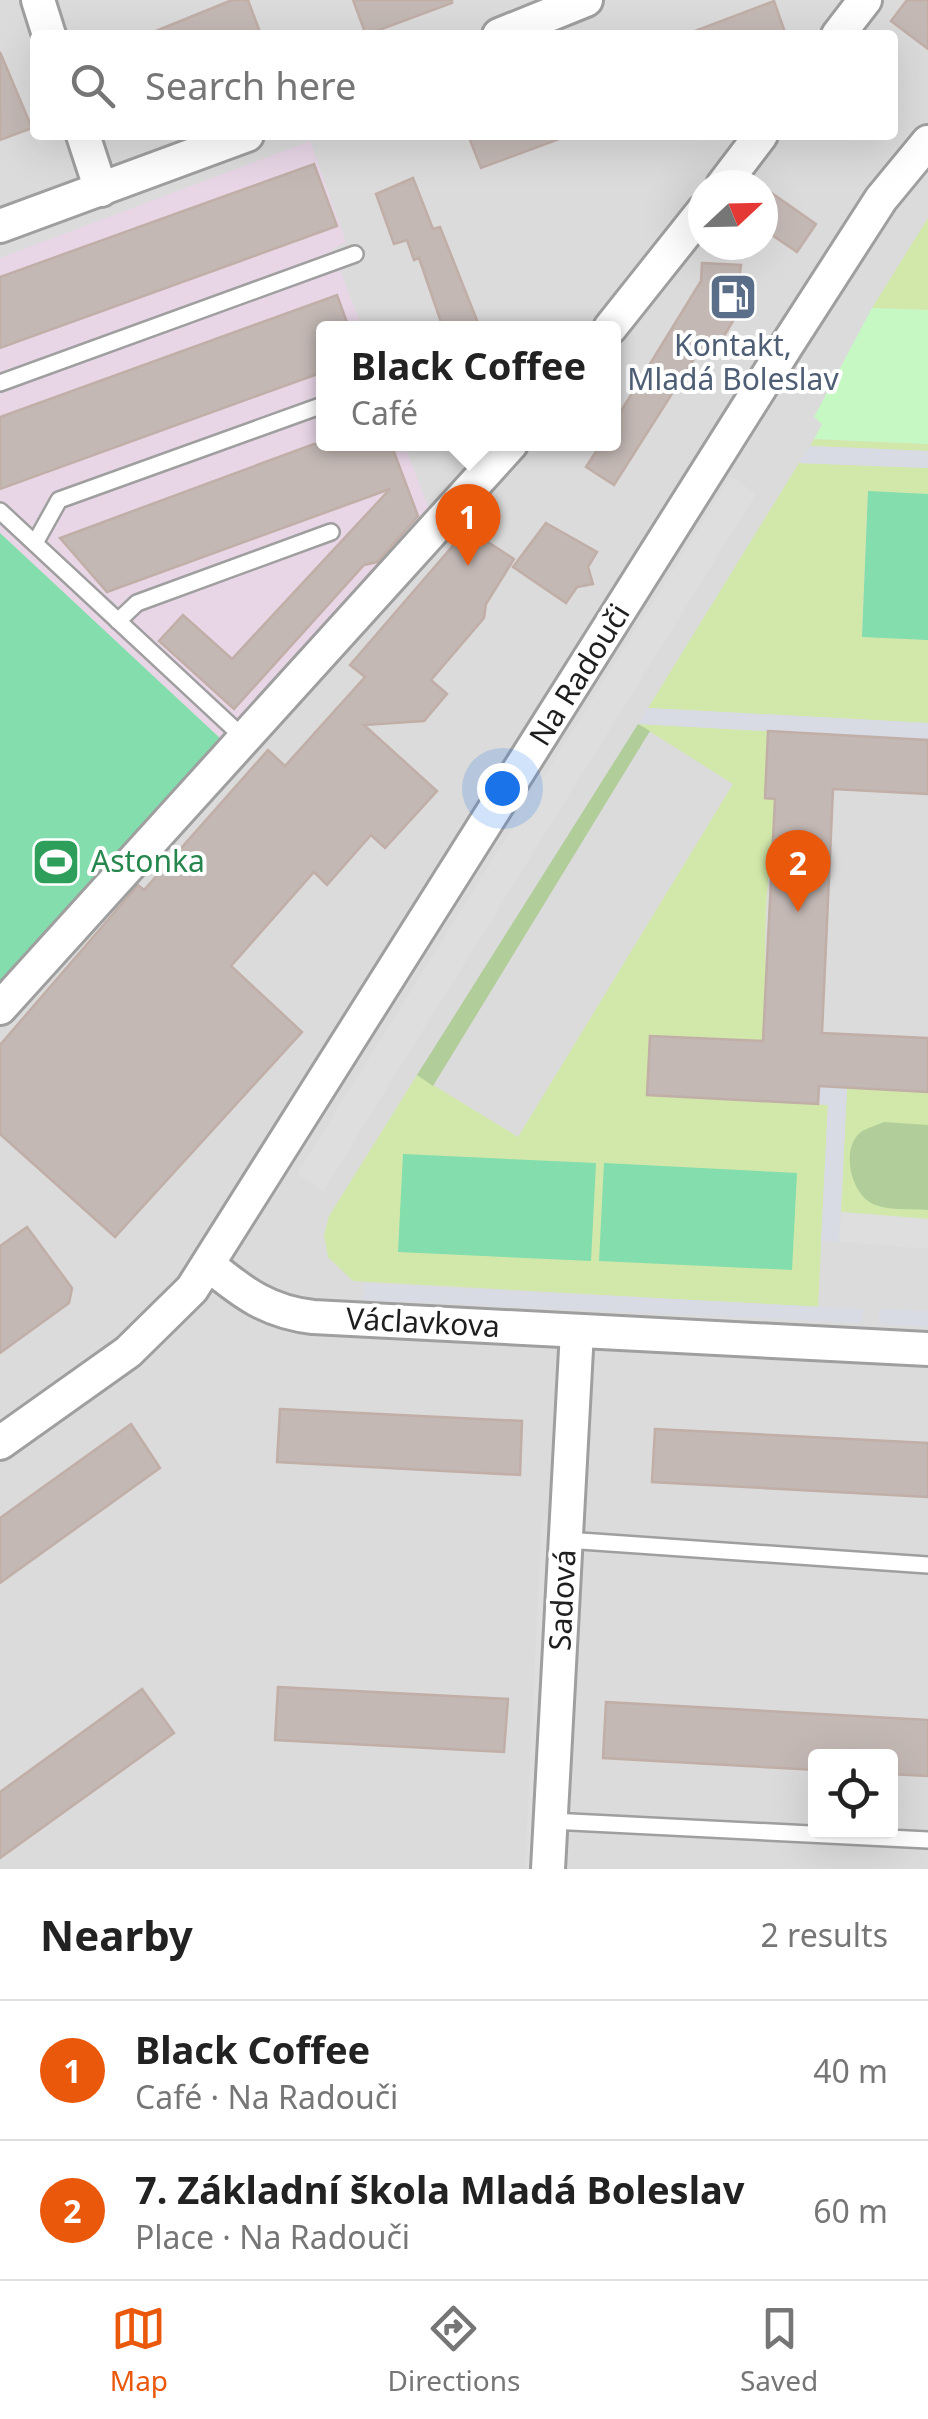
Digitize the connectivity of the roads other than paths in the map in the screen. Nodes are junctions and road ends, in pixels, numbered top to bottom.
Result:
1 (38, 0) edge
2 (586, 0) edge
3 (865, 0) edge
4 (47, 30) edge
5 (511, 30) edge
6 (842, 30) edge
7 (85, 140) edge
8 (233, 140) edge
9 (758, 140) edge
10 (928, 142) edge
11 (735, 170) edge
12 (101, 190) junction
13 (0, 226) edge
14 (688, 230) edge
15 (355, 254) dead end
16 (616, 321) edge
17 (0, 383) edge
18 (316, 408) edge
19 (505, 451) edge
20 (0, 511) edge
21 (330, 532) dead end
22 (35, 544) junction
23 (118, 621) junction
24 (245, 740) junction
25 (0, 1008) edge
26 (209, 1265) junction
27 (577, 1331) junction
28 (928, 1349) edge
29 (0, 1443) edge
30 (566, 1540) junction
31 (928, 1566) edge
32 (551, 1821) junction
33 (928, 1840) edge
34 (548, 1869) edge

1 - 4 street
2 - 5 street
3 - 6 street
7 - 12 street
8 - 12 street
9 - 11 street
10 - 26 street, Na Radouči
12 - 13 street
14 - 16 street
15 - 17 lane
18 - 22 lane
19 - 24 street
20 - 22 lane
21 - 23 lane
22 - 23 lane
23 - 24 lane
24 - 25 street
26 - 27 street, Václavkova
26 - 29 street
27 - 28 street, Václavkova
27 - 30 street, Sadová
30 - 31 lane
30 - 32 street, Sadová
32 - 33 lane
32 - 34 street, Sadová

